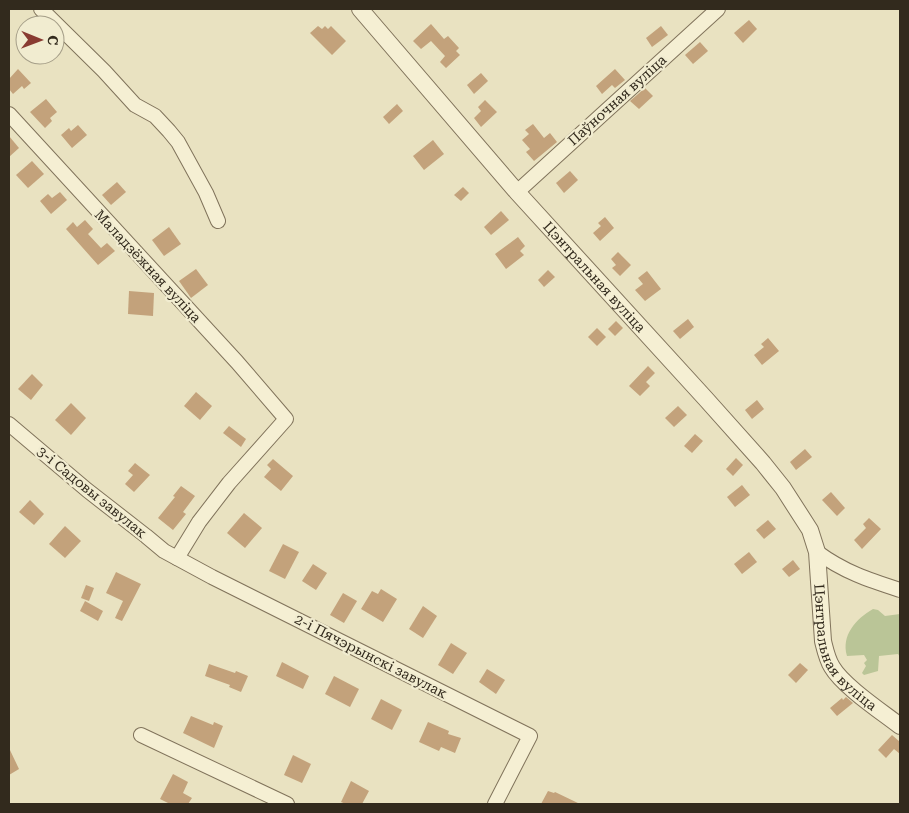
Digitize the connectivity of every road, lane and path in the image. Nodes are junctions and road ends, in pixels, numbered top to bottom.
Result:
1 (40, 9) edge
2 (360, 9) edge
3 (718, 9) edge
4 (9, 114) edge
5 (517, 192) junction
6 (218, 221) dead end
7 (9, 424) edge
8 (817, 552) junction
9 (177, 558) junction
10 (212, 577) joint
11 (900, 590) edge
12 (900, 726) edge
13 (141, 735) dead end
14 (287, 804) edge
15 (495, 804) edge

1 - 6 street
2 - 5 street, Цэнтральная вуліца
3 - 5 street, Паўночная вуліца
4 - 9 street, Маладзёжная вуліца
5 - 8 street, Цэнтральная вуліца
7 - 9 street, 3-і Садовы завулак
8 - 11 street, Цэнтральная вуліца
8 - 12 street, Цэнтральная вуліца
9 - 10 street, 3-і Садовы завулак
10 - 15 street, 2-і Пячэрынскі завулак
13 - 14 street

